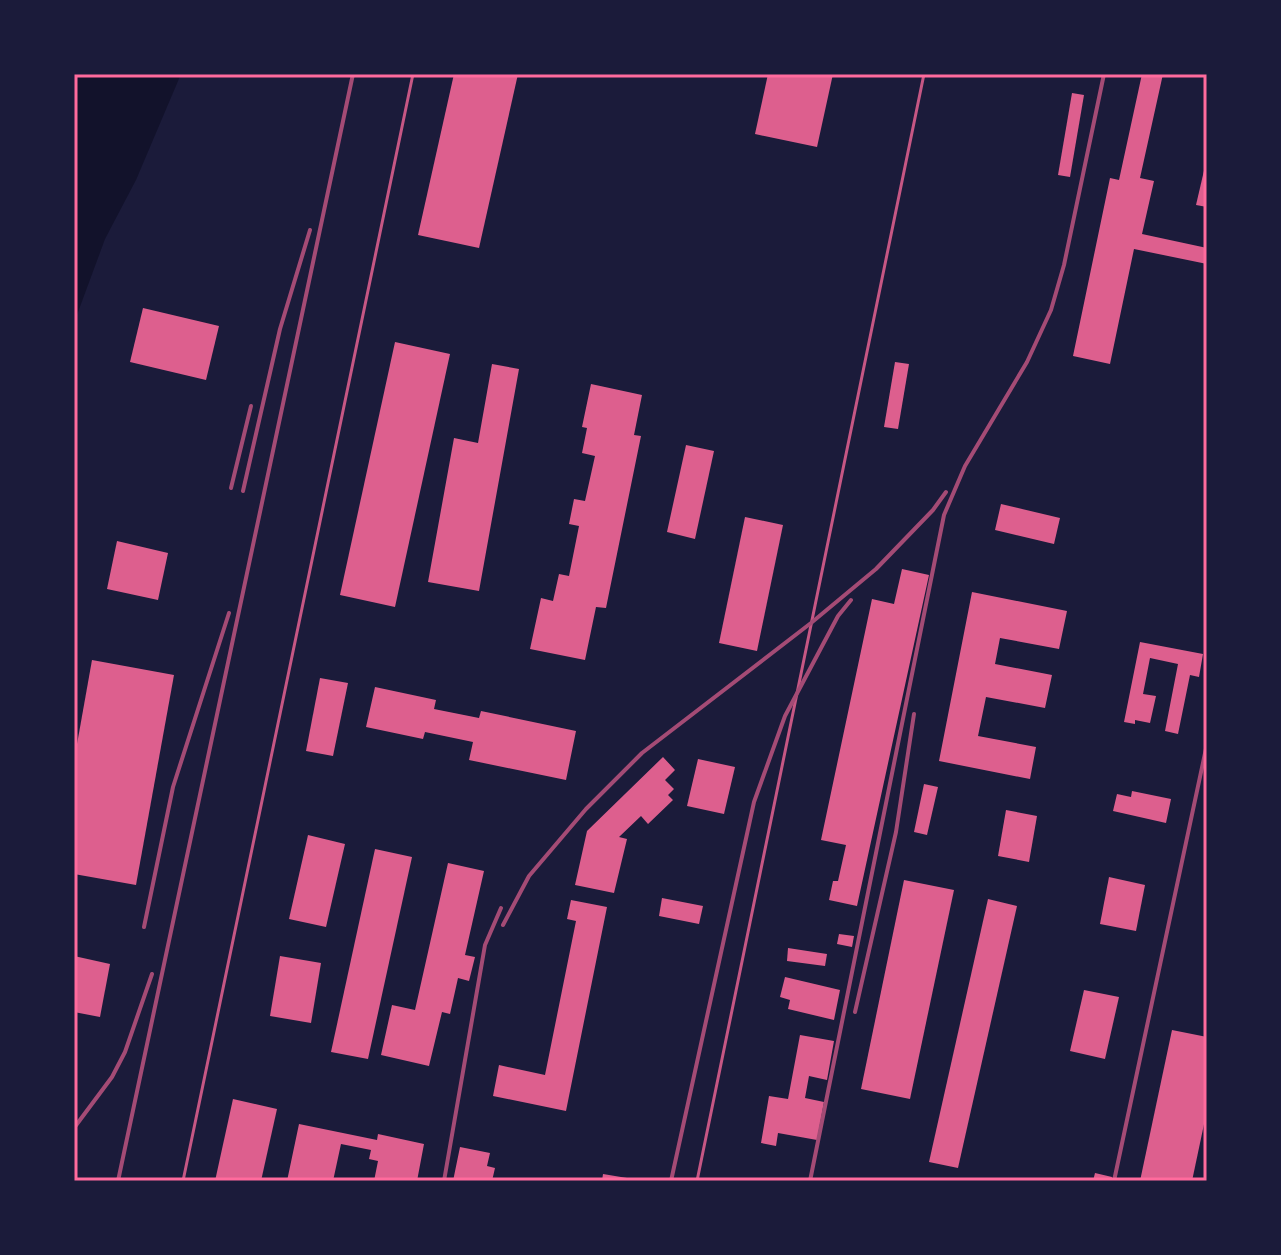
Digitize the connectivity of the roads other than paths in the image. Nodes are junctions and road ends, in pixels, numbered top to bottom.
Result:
1 (413, 74) edge
2 (924, 74) edge
3 (183, 1181) edge
4 (697, 1181) edge

1 - 3 lane
2 - 4 lane

